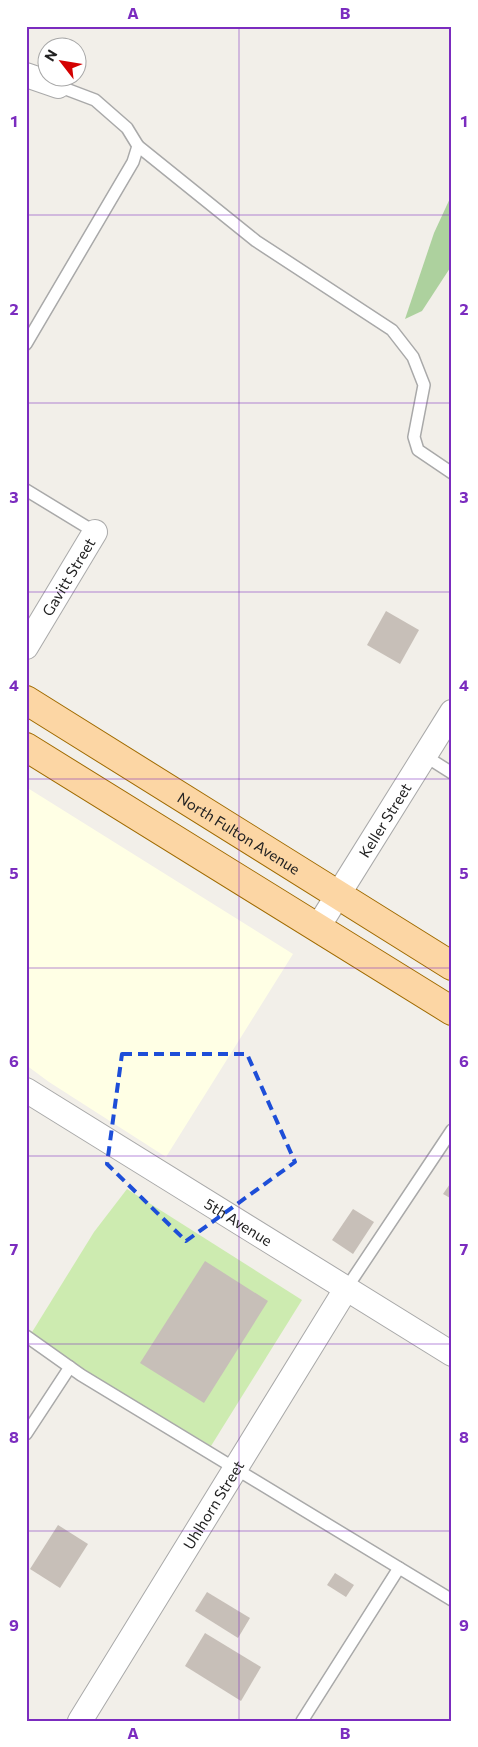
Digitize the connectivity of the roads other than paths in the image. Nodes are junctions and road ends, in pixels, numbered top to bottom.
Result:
1 (26, 75) edge
2 (38, 79) edge
3 (63, 88) edge
4 (138, 146) junction
5 (26, 344) edge
6 (452, 473) edge
7 (26, 490) edge
8 (95, 532) joint
9 (26, 647) edge
10 (26, 700) edge
11 (452, 712) edge
12 (26, 747) edge
13 (425, 756) junction
14 (452, 773) edge
15 (339, 894) junction
16 (318, 927) junction
17 (452, 966) edge
18 (452, 1011) edge
19 (26, 1090) edge
20 (452, 1130) edge
21 (346, 1289) junction
22 (26, 1336) edge
23 (452, 1354) edge
24 (70, 1367) junction
25 (26, 1434) edge
26 (237, 1468) junction
27 (400, 1568) junction
28 (452, 1600) edge
29 (80, 1721) edge
30 (302, 1721) edge

1 - 2 street
3 - 4 lane
4 - 5 lane
4 - 6 lane
7 - 8 lane
8 - 9 street, Gavitt Street
10 - 15 main road, North Fulton Avenue
11 - 13 street, Keller Street
12 - 16 main road
13 - 14 lane
13 - 15 street, Keller Street
15 - 16 street, Keller Street
15 - 17 main road, North Fulton Avenue
16 - 18 main road
19 - 21 street, 5th Avenue
20 - 21 lane
21 - 23 street, 5th Avenue
21 - 26 street, Uhlhorn Street
22 - 24 lane
24 - 25 lane
24 - 26 lane
26 - 27 lane
26 - 29 street, Uhlhorn Street
27 - 28 lane
27 - 30 lane

